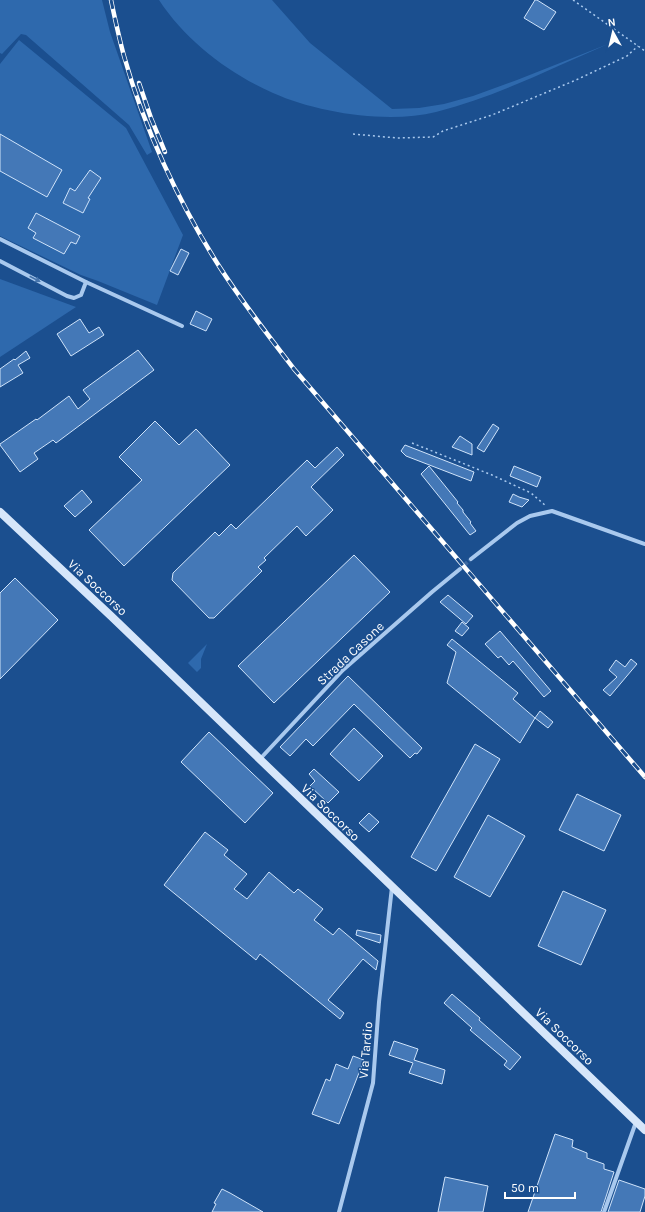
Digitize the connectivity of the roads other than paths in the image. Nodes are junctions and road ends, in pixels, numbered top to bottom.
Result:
1 (0, 239) edge
2 (0, 261) edge
3 (86, 282) junction
4 (182, 326) dead end
5 (0, 512) edge
6 (645, 544) edge
7 (471, 559) tunnel mouth
8 (460, 569) tunnel mouth
9 (260, 759) junction
10 (392, 887) junction
11 (636, 1121) junction
12 (645, 1130) edge
13 (338, 1212) edge
14 (604, 1212) edge

1 - 3 street
2 -> 3 street
3 - 4 street
5 - 9 main road, Via Soccorso
6 - 7 street
8 - 9 street, Strada Casone
9 - 10 main road, Via Soccorso
10 - 11 main road, Via Soccorso
10 - 13 street, Via Tardio
11 - 12 main road, Via Soccorso
11 - 14 street

